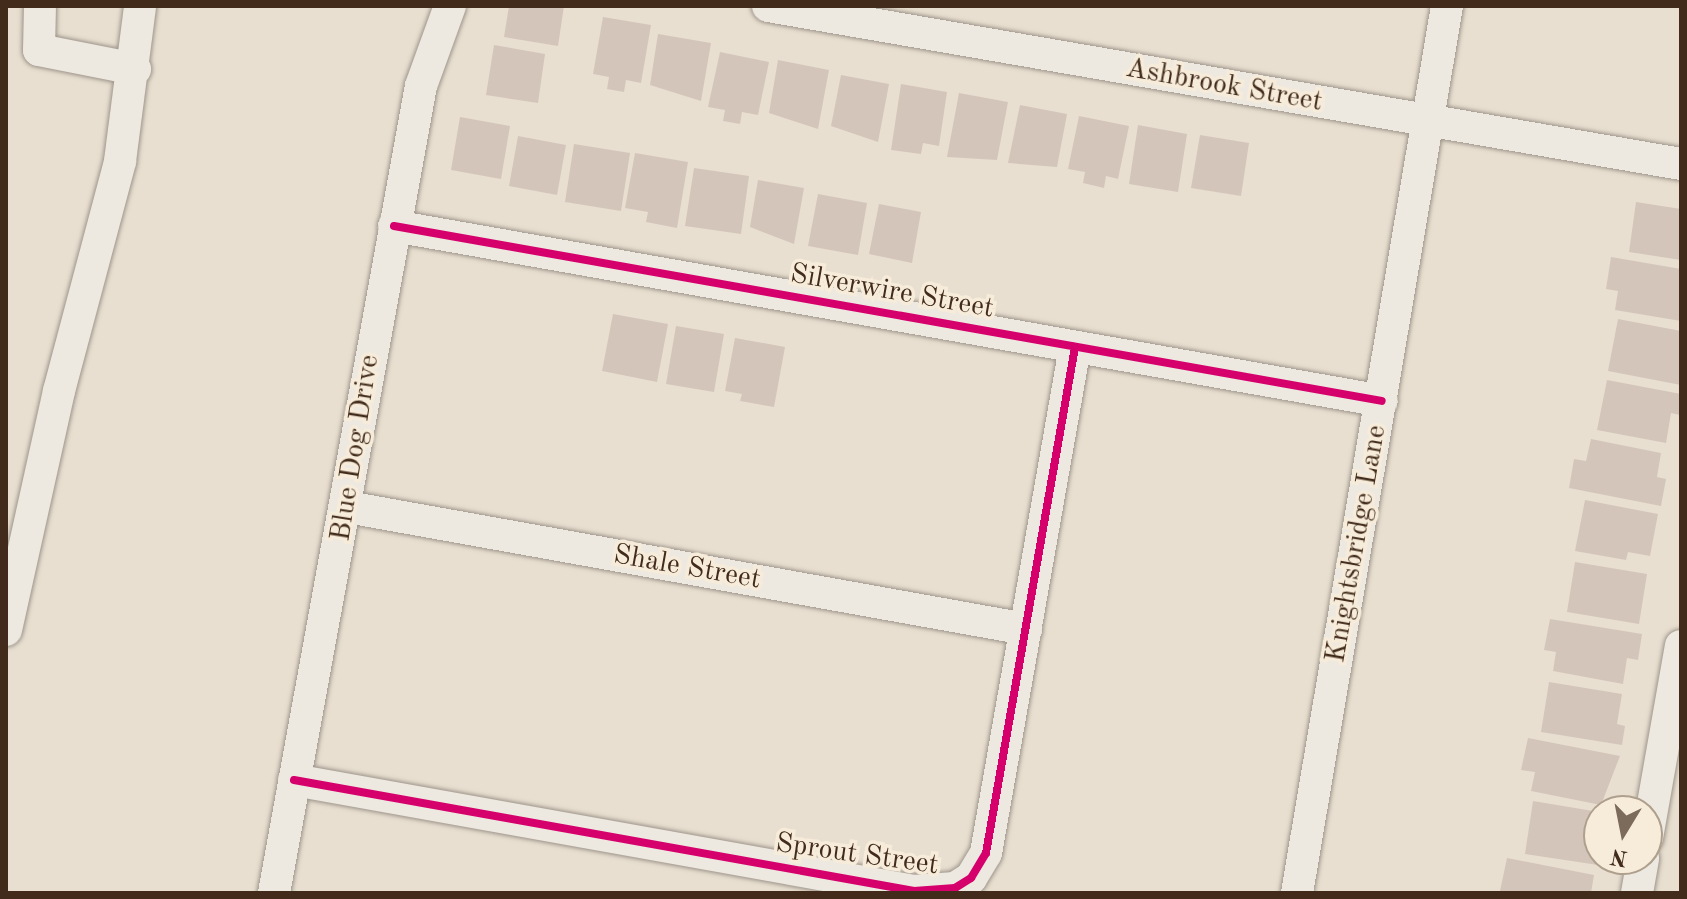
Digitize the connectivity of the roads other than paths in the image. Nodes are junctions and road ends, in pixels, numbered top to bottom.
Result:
1 (40, 6) edge
2 (140, 6) edge
3 (450, 6) edge
4 (768, 6) edge
5 (1447, 6) edge
6 (135, 69) junction
7 (1431, 120) junction
8 (1681, 164) edge
9 (394, 226) junction
10 (1075, 347) junction
11 (1382, 401) junction
12 (347, 507) junction
13 (1026, 629) junction
14 (6, 630) edge
15 (1681, 646) edge
16 (294, 780) junction
17 (1655, 795) edge
18 (274, 893) edge
19 (1297, 893) edge

1 - 6 street
2 - 6 street
3 - 9 street, Blue Dog Drive
4 - 7 street, Ashbrook Street
5 - 7 street, Knightsbridge Lane
6 - 14 street
7 - 8 street, Ashbrook Street
7 - 11 street, Knightsbridge Lane
9 - 10 street, Silverwire Street
9 - 12 street, Blue Dog Drive
10 - 11 street, Silverwire Street
10 - 13 street, Sprout Street
11 - 19 street, Knightsbridge Lane
12 - 13 street, Shale Street
12 - 16 street, Blue Dog Drive
13 - 16 street, Sprout Street
15 - 17 street
16 - 18 street, Blue Dog Drive

